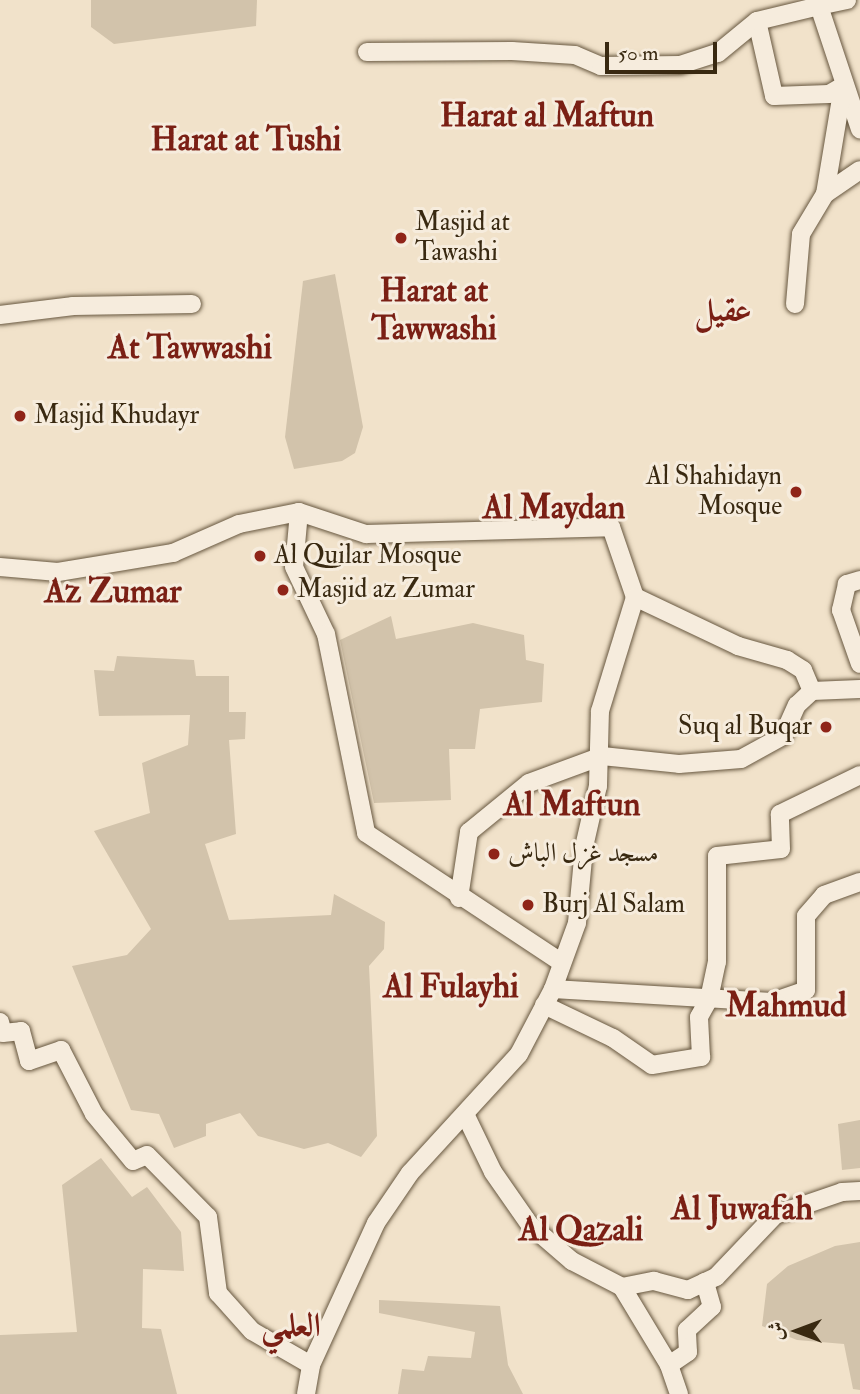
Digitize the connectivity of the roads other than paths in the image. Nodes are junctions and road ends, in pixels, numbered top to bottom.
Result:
1 (847, 0) edge
2 (813, 3) edge
3 (757, 20) junction
4 (368, 52) dead end
5 (843, 86) junction
6 (860, 128) edge
7 (860, 170) edge
8 (825, 194) junction
9 (192, 304) dead end
10 (794, 304) dead end
11 (0, 315) edge
12 (299, 512) junction
13 (0, 567) edge
14 (860, 580) edge
15 (635, 597) junction
16 (860, 664) edge
17 (860, 689) edge
18 (811, 691) junction
19 (602, 756) junction
20 (860, 775) edge
21 (860, 882) edge
22 (459, 898) junction
23 (561, 962) junction
24 (553, 989) junction
25 (709, 999) junction
26 (544, 1005) junction
27 (0, 1022) edge
28 (465, 1114) junction
29 (860, 1191) edge
30 (705, 1282) junction
31 (622, 1287) junction
32 (311, 1365) junction
33 (669, 1365) junction
34 (306, 1394) edge
35 (679, 1394) edge

1 - 2 street
2 - 3 street
2 - 5 street
3 - 4 street
3 - 5 street
5 - 6 street
5 - 8 street
7 - 8 street
8 - 10 street
9 - 11 street
12 - 13 street
12 - 15 street
12 - 22 street
14 - 16 street
15 - 18 street
15 - 19 street
17 - 18 street
18 - 19 street
19 - 22 street
19 - 23 street
20 - 25 street
21 - 25 street
22 - 23 street
23 - 24 street
24 - 25 street
24 - 26 street
25 - 26 street
26 - 28 street
27 - 32 street
28 - 31 street
28 - 32 street
29 - 30 street
30 - 31 street
30 - 33 street
31 - 33 street
32 - 34 street
33 - 35 street

